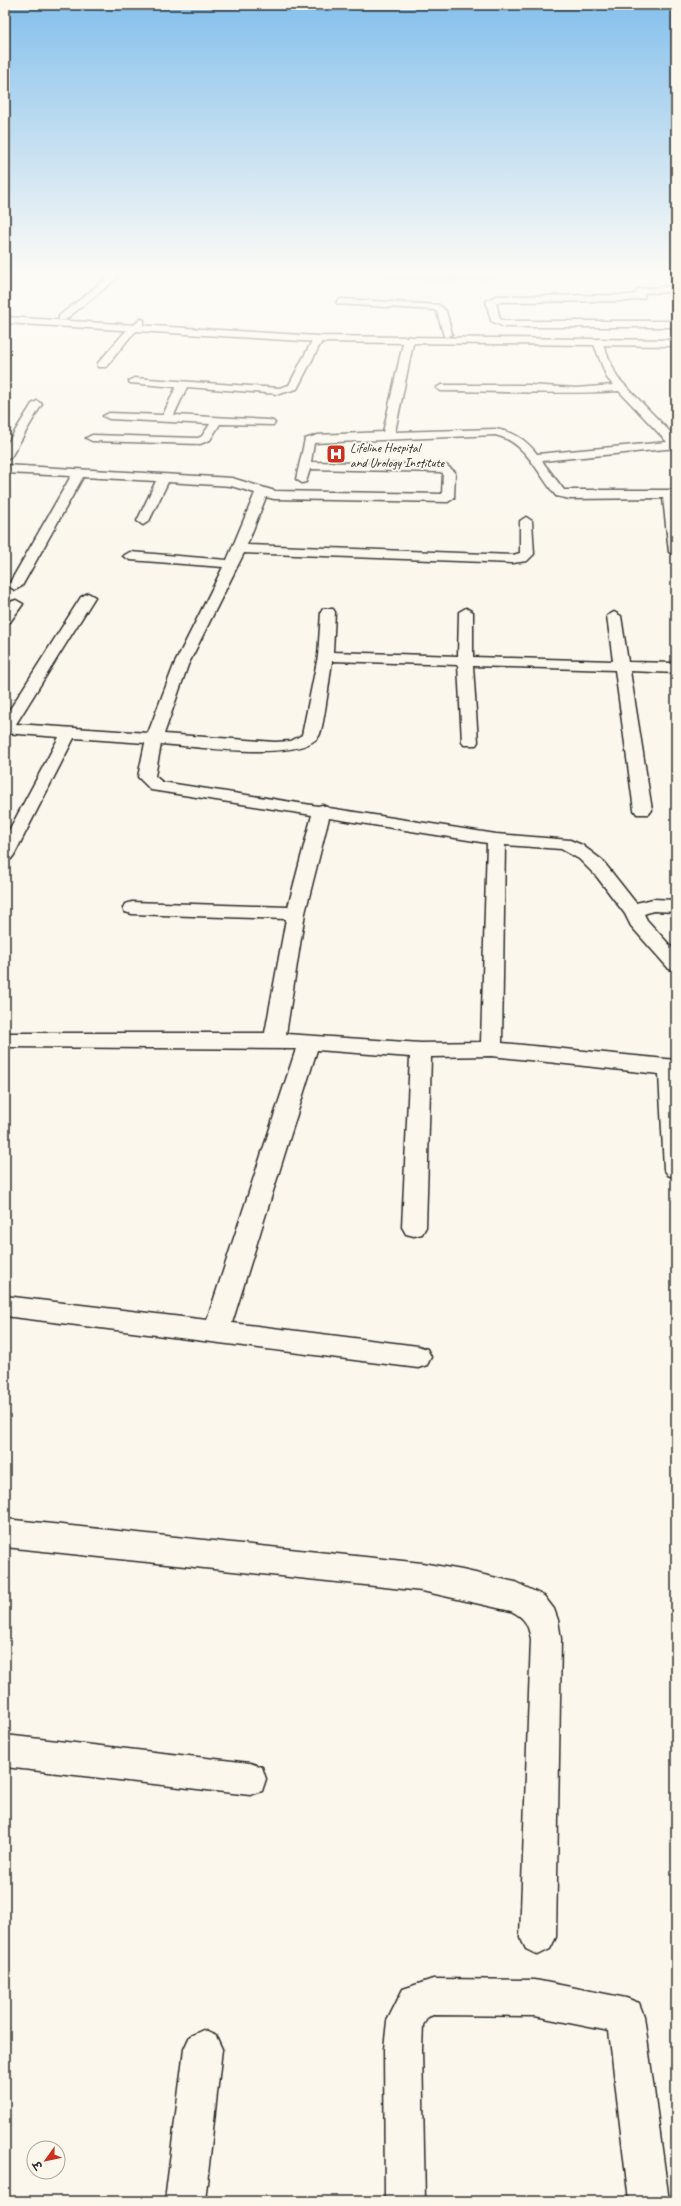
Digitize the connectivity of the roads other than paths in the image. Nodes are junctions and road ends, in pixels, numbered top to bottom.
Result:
1 (300, 374) edge
2 (401, 374) edge
3 (610, 374) edge
4 (134, 381) dead end
5 (183, 384) junction
6 (441, 388) dead end
7 (620, 388) junction
8 (37, 404) dead end
9 (109, 416) dead end
10 (167, 418) junction
11 (217, 421) junction
12 (269, 423) dead end
13 (388, 436) junction
14 (92, 438) dead end
15 (676, 445) edge
16 (5, 457) edge
17 (533, 458) junction
18 (304, 465) junction
19 (5, 469) edge
20 (79, 474) junction
21 (163, 479) junction
22 (262, 492) junction
23 (672, 494) edge
24 (300, 495) junction
25 (143, 521) dead end
26 (526, 521) dead end
27 (239, 549) junction
28 (676, 552) edge
29 (130, 556) dead end
30 (230, 564) junction
31 (15, 586) dead end
32 (88, 597) dead end
33 (16, 604) dead end
34 (328, 612) dead end
35 (466, 612) dead end
36 (614, 616) dead end
37 (5, 619) edge
38 (325, 656) junction
39 (465, 661) junction
40 (621, 667) junction
41 (676, 668) edge
42 (6, 728) edge
43 (69, 732) junction
44 (154, 739) junction
45 (470, 742) dead end
46 (322, 810) junction
47 (642, 810) dead end
48 (496, 839) junction
49 (5, 855) edge
50 (676, 906) edge
51 (132, 908) dead end
52 (296, 913) junction
53 (634, 913) junction
54 (676, 964) edge
55 (5, 1040) edge
56 (274, 1040) junction
57 (309, 1042) junction
58 (491, 1049) junction
59 (421, 1050) junction
60 (673, 1068) edge
61 (676, 1169) edge
62 (414, 1227) dead end
63 (5, 1306) edge
64 (216, 1332) junction
65 (418, 1357) dead end
66 (5, 1533) edge
67 (5, 1750) edge
68 (250, 1779) dead end
69 (538, 1937) dead end
70 (203, 2049) dead end
71 (186, 2201) edge
72 (405, 2201) edge
73 (648, 2201) edge

1 - 5 main road
2 - 13 main road
3 - 7 main road
4 - 5 main road
5 - 10 main road
6 - 7 main road
7 - 15 main road
8 - 16 main road
9 - 10 main road
10 - 11 main road
11 - 12 main road
11 - 14 main road
13 - 17 main road
13 - 18 main road
15 - 17 main road
17 - 23 main road
18 - 24 main road
18 - 24 main road
19 - 20 main road
20 - 21 main road
20 - 31 main road
21 - 22 main road
21 - 25 main road
22 - 24 main road
22 - 27 main road
23 - 28 main road
26 - 27 main road
27 - 30 main road
29 - 30 main road
30 - 44 main road
32 - 42 main road
33 - 37 main road
34 - 38 main road
35 - 39 main road
36 - 40 main road
38 - 39 main road
38 - 44 main road
39 - 40 main road
39 - 45 main road
40 - 41 main road
40 - 47 main road
42 - 43 main road
43 - 44 main road
43 - 49 main road
44 - 46 main road
46 - 48 main road
46 - 52 main road
48 - 53 main road
48 - 58 main road
50 - 53 main road
51 - 52 main road
52 - 56 main road
53 - 54 main road
55 - 56 main road
56 - 57 main road
57 - 59 main road
57 - 64 main road
58 - 59 main road
58 - 60 main road
59 - 62 main road
60 - 61 main road
63 - 64 main road
64 - 65 main road
66 - 69 main road
67 - 68 main road
70 - 71 main road
72 - 73 main road

